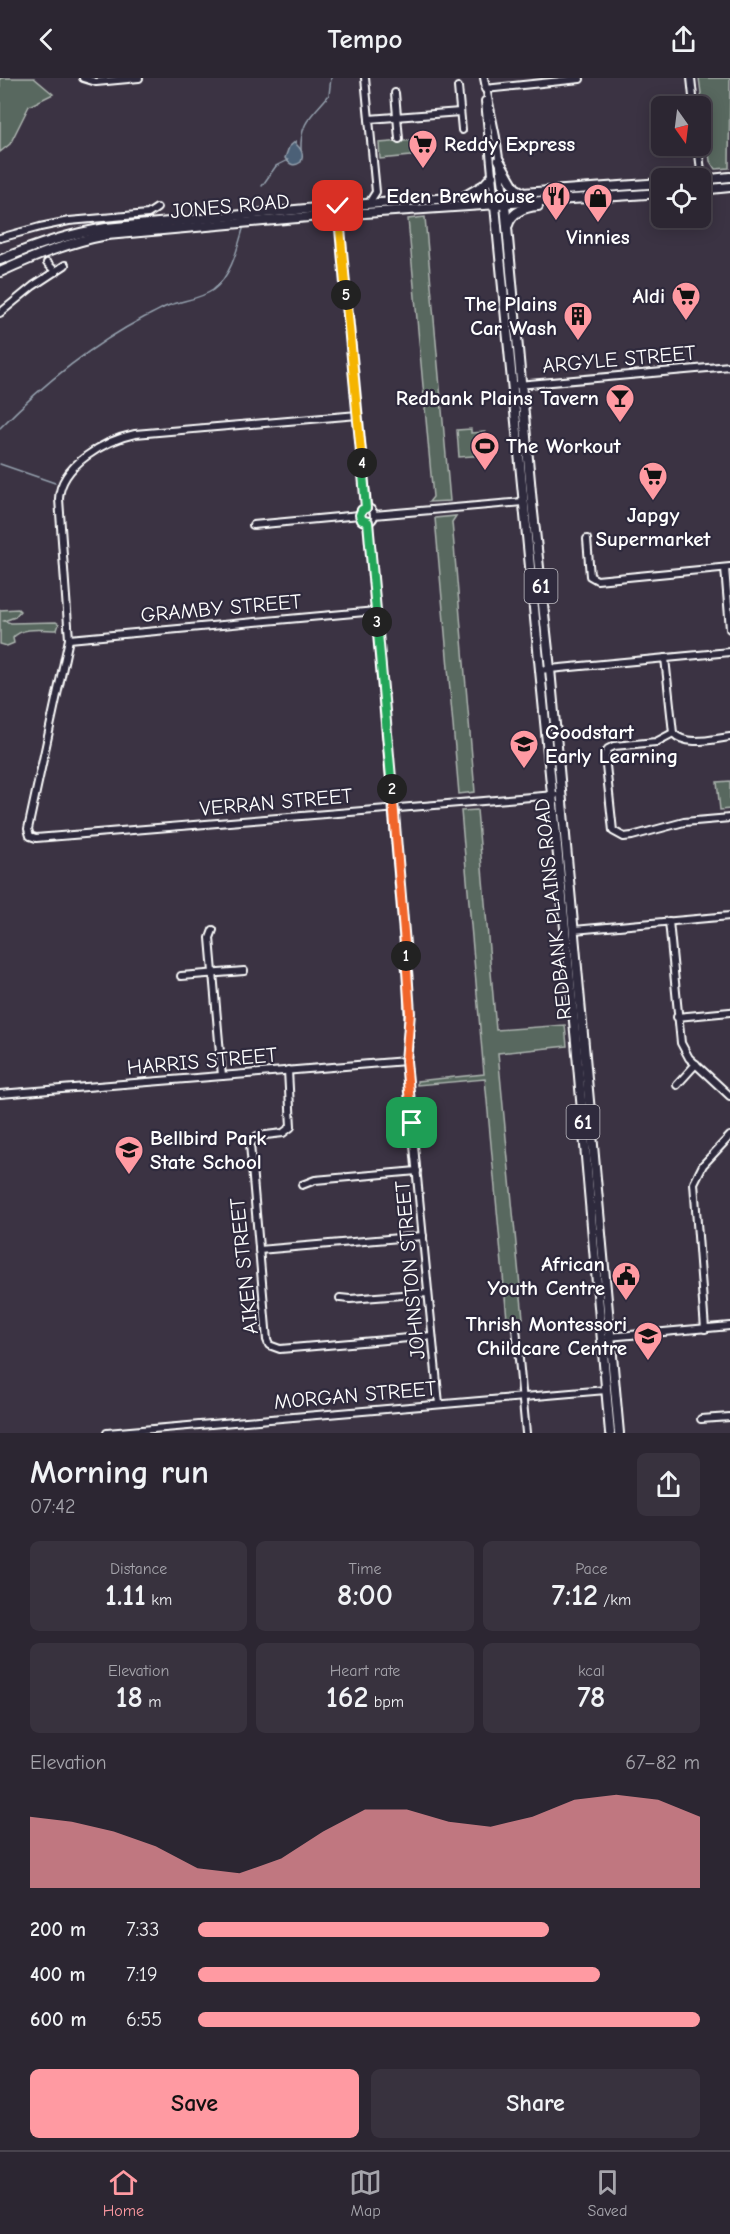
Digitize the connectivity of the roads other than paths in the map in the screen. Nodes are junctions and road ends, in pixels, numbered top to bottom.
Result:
1 (83, 78) edge
2 (139, 78) edge
3 (365, 78) edge
4 (484, 78) edge
5 (691, 78) edge
6 (580, 79) edge
7 (458, 87) dead end
8 (485, 89) junction
9 (395, 93) dead end
10 (693, 96) edge
11 (460, 111) junction
12 (397, 117) junction
13 (369, 119) junction
14 (462, 130) dead end
15 (399, 139) dead end
16 (499, 159) junction
17 (492, 176) junction
18 (730, 177) edge
19 (711, 178) edge
20 (651, 184) edge
21 (730, 187) edge
22 (711, 189) edge
23 (376, 192) junction
24 (523, 193) junction
25 (651, 194) edge
26 (494, 195) junction
27 (461, 198) junction
28 (504, 199) junction
29 (572, 200) junction
30 (369, 203) junction
31 (384, 203) junction
32 (495, 204) junction
33 (338, 206) junction
34 (157, 208) dead end
35 (339, 215) junction
36 (507, 227) junction
37 (0, 238) edge
38 (0, 260) edge
39 (47, 263) dead end
40 (65, 265) dead end
41 (0, 272) edge
42 (56, 272) junction
43 (513, 294) junction
44 (0, 313) edge
45 (507, 337) junction
46 (730, 366) edge
47 (522, 385) junction
48 (512, 386) junction
49 (358, 415) junction
50 (523, 502) junction
51 (532, 502) junction
52 (366, 508) junction
53 (374, 514) junction
54 (360, 515) junction
55 (368, 522) junction
56 (253, 525) dead end
57 (526, 537) junction
58 (587, 539) dead end
59 (727, 568) edge
60 (376, 611) junction
61 (730, 629) edge
62 (69, 639) junction
63 (730, 652) edge
64 (665, 658) junction
65 (550, 669) junction
66 (539, 670) junction
67 (673, 733) junction
68 (730, 737) edge
69 (556, 795) junction
70 (393, 808) junction
71 (730, 818) edge
72 (730, 916) edge
73 (669, 921) junction
74 (213, 930) dead end
75 (574, 930) junction
76 (244, 971) dead end
77 (213, 974) junction
78 (181, 976) dead end
79 (730, 1012) edge
80 (677, 1017) junction
81 (406, 1061) junction
82 (696, 1064) junction
83 (288, 1070) junction
84 (222, 1076) junction
85 (676, 1084) dead end
86 (0, 1094) edge
87 (730, 1096) edge
88 (730, 1136) edge
89 (417, 1171) junction
90 (302, 1185) dead end
91 (423, 1236) junction
92 (259, 1250) junction
93 (428, 1293) junction
94 (340, 1298) dead end
95 (730, 1326) edge
96 (516, 1328) dead end
97 (705, 1329) junction
98 (432, 1336) junction
99 (611, 1336) junction
100 (601, 1337) junction
101 (606, 1390) junction
102 (522, 1397) junction
103 (439, 1404) junction
104 (730, 1417) edge
105 (702, 1419) dead end
106 (108, 1433) edge
107 (526, 1433) edge
108 (610, 1433) edge
109 (619, 1433) edge

1 - 2 street
3 - 13 street
4 - 8 street
5 - 10 street
6 - 8 street
7 - 11 street
8 - 16 street
8 - 17 street
9 - 12 street
11 - 12 street
11 - 14 street
12 - 13 street
12 - 15 street
13 - 23 street
16 - 24 main road
16 - 28 street
17 - 26 street
17 - 27 main road
18 - 19 main road
20 - 24 main road
21 - 22 main road
23 - 30 street
23 - 31 street
24 - 28 main road
25 - 29 main road
26 - 27 main road, JONES ROAD
26 - 28 main road
26 - 32 main road, 61
27 - 31 main road, JONES ROAD
28 - 29 main road
28 - 32 main road, JONES ROAD
28 - 36 main road, REDBANK PLAINS ROAD / 61
29 - 36 main road
30 - 31 main road, JONES ROAD
30 - 33 main road, JONES ROAD
32 - 35 main road, JONES ROAD
32 - 45 main road, REDBANK PLAINS ROAD / 61
33 - 35 street
33 - 38 main road, JONES ROAD
34 - 37 street
35 - 41 main road, JONES ROAD
35 - 49 street
36 - 43 main road, REDBANK PLAINS ROAD / 61
39 - 42 street
40 - 42 street
42 - 44 street
43 - 45 main road
43 - 47 main road, REDBANK PLAINS ROAD / 61
45 - 48 main road, REDBANK PLAINS ROAD / 61
46 - 47 street, ARGYLE STREET
47 - 48 street, ARGYLE STREET
47 - 51 main road, REDBANK PLAINS ROAD / 61
48 - 50 main road, REDBANK PLAINS ROAD / 61
49 - 52 street
49 - 62 street
50 - 53 street
50 - 57 main road, REDBANK PLAINS ROAD / 61
51 - 57 main road
51 - 65 main road, REDBANK PLAINS ROAD / 61
52 - 53 street
52 - 54 street
53 - 55 street
54 - 55 street
54 - 56 street
55 - 60 street, JOHNSTON STREET
57 - 66 main road, REDBANK PLAINS ROAD / 61
58 - 59 street
59 - 61 street
60 - 62 street, GRAMBY STREET
60 - 70 street, JOHNSTON STREET
62 - 70 street, VERRAN STREET
63 - 64 street
64 - 65 street
64 - 67 street
65 - 66 street
65 - 69 main road, REDBANK PLAINS ROAD / 61
66 - 69 main road, REDBANK PLAINS ROAD / 61
67 - 68 street
67 - 71 street
69 - 70 street, VERRAN STREET
69 - 75 main road, REDBANK PLAINS ROAD / 61
69 - 100 main road, REDBANK PLAINS ROAD / 61
70 - 81 street, JOHNSTON STREET
72 - 73 street
73 - 75 street
73 - 80 street
74 - 77 street
75 - 99 main road, REDBANK PLAINS ROAD / 61
76 - 77 street
77 - 78 street
77 - 84 street
79 - 80 street
80 - 82 street
81 - 83 street, HARRIS STREET
81 - 89 street, JOHNSTON STREET
82 - 85 street
82 - 87 street
83 - 84 street, HARRIS STREET
83 - 92 street, AIKEN STREET
84 - 86 street, HARRIS STREET
88 - 97 street
89 - 90 street
89 - 91 street, JOHNSTON STREET
91 - 92 street
91 - 93 street, JOHNSTON STREET
92 - 98 street, AIKEN STREET
93 - 94 street
93 - 98 street, JOHNSTON STREET
95 - 97 street
96 - 102 street
97 - 99 street
98 - 103 street, JOHNSTON STREET
99 - 100 street
99 - 109 main road, REDBANK PLAINS ROAD / 61
100 - 101 main road, REDBANK PLAINS ROAD / 61
101 - 102 street, MORGAN STREET
101 - 108 main road, REDBANK PLAINS ROAD / 61
102 - 103 street, MORGAN STREET
102 - 107 street
103 - 106 street, MORGAN STREET
104 - 105 street

